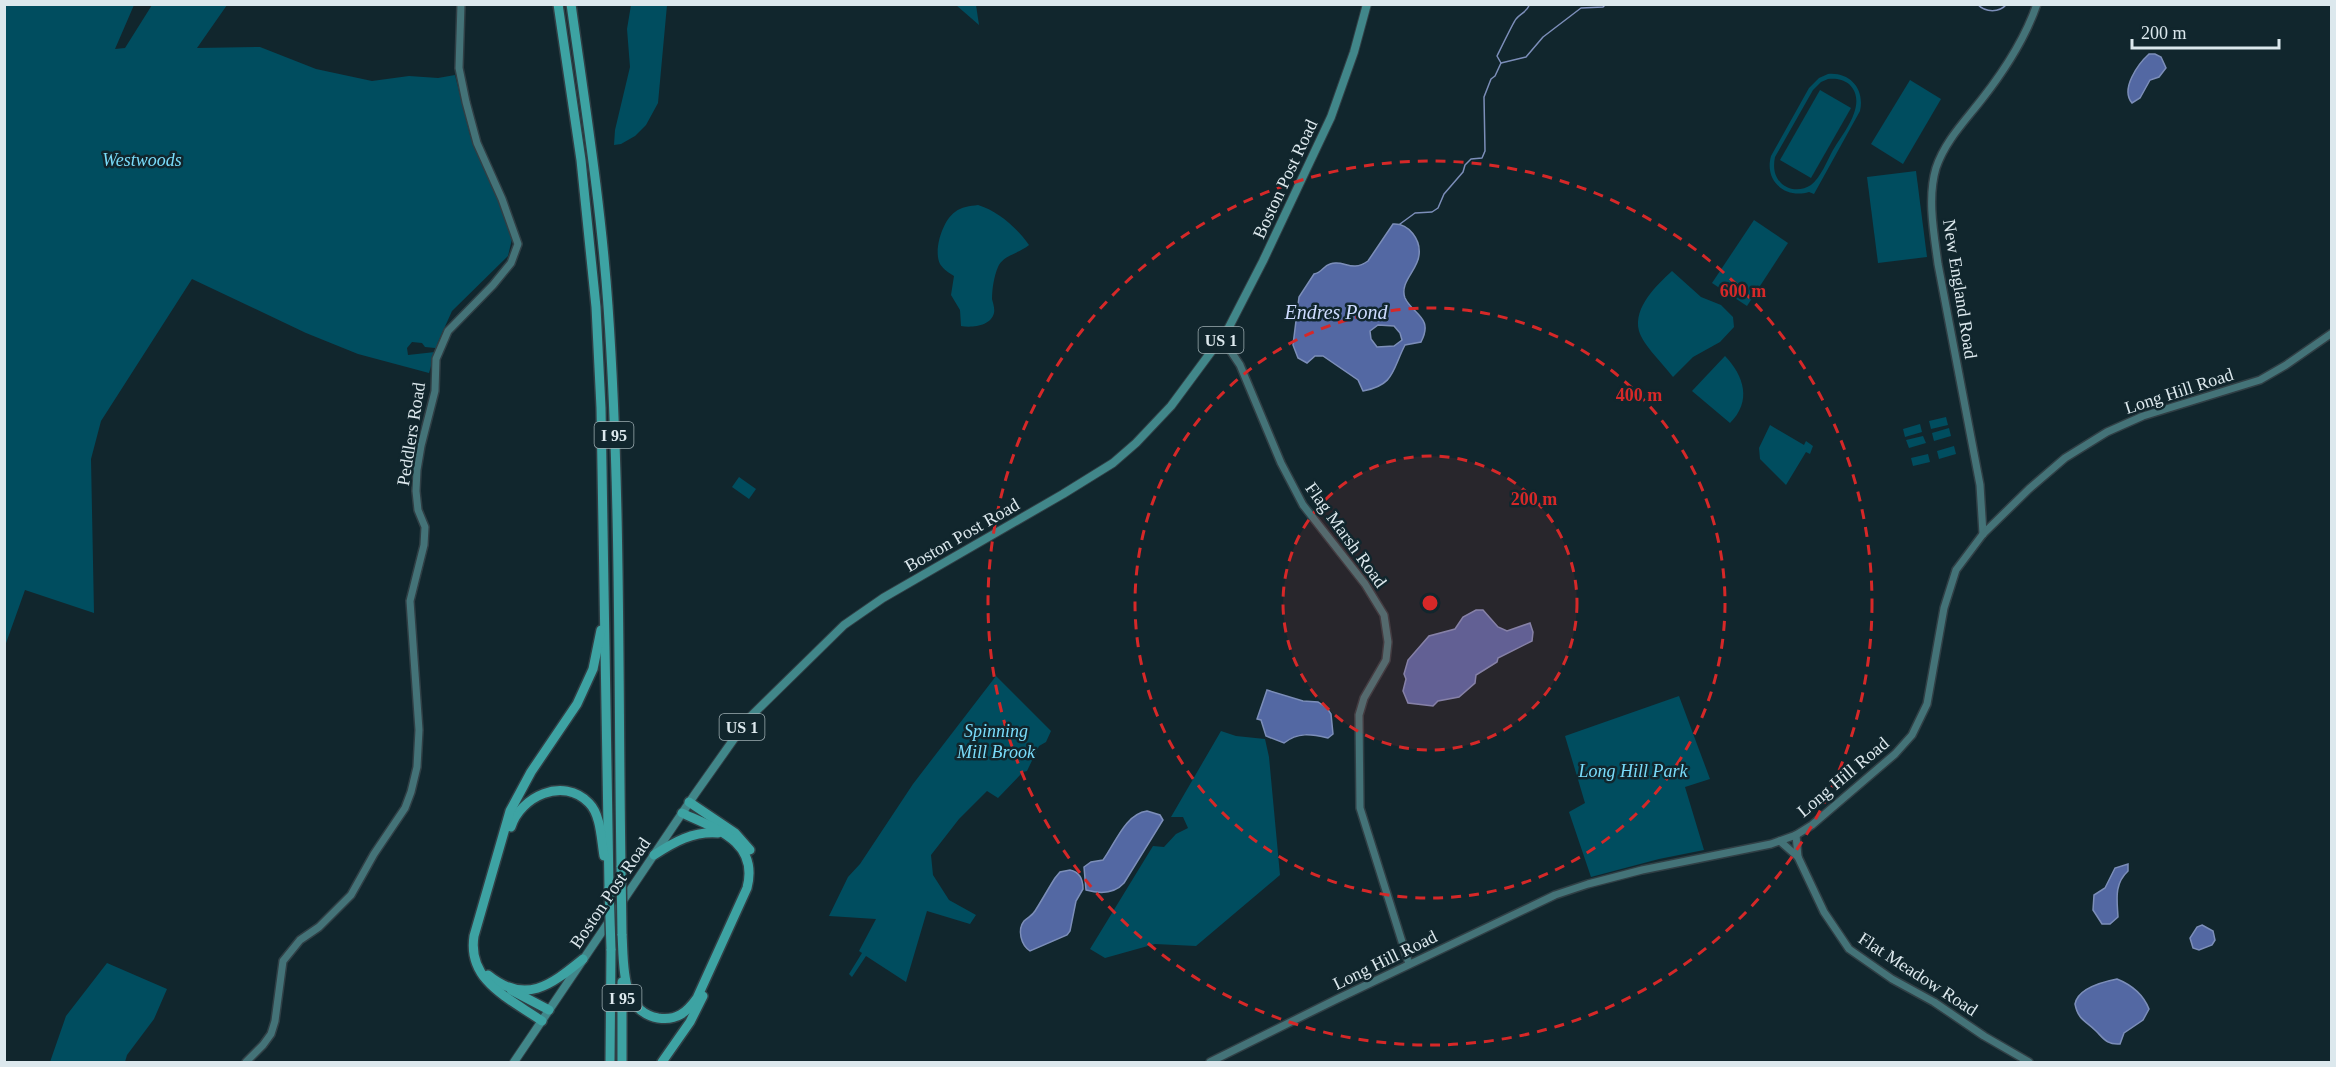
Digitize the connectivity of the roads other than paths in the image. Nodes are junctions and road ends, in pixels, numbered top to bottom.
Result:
1 (461, 4) edge
2 (558, 4) edge
3 (571, 4) edge
4 (1367, 4) edge
5 (2037, 4) edge
6 (2331, 333) edge
7 (1222, 338) junction
8 (1983, 534) junction
9 (605, 609) junction
10 (689, 802) junction
11 (682, 813) junction
12 (1796, 835) junction
13 (730, 838) junction
14 (1780, 842) junction
15 (654, 855) junction
16 (1798, 857) junction
17 (609, 888) junction
18 (622, 934) junction
19 (583, 959) junction
20 (1409, 964) junction
21 (495, 981) junction
22 (549, 1010) junction
23 (542, 1021) junction
24 (246, 1062) edge
25 (514, 1062) edge
26 (610, 1062) edge
27 (622, 1062) edge
28 (662, 1062) edge
29 (1210, 1062) edge
30 (2029, 1062) edge

1 - 24 street, Peddlers Road
2 - 9 highway, I 95
3 - 18 highway, I 95, bridge
4 - 7 main road, Boston Post Road / US 1
5 - 8 street, New England Road
6 - 8 street, Long Hill Road
7 - 10 main road, Boston Post Road / US 1
7 - 20 street, Flag Marsh Road
8 - 12 street, Long Hill Road
9 - 17 highway, I 95
9 - 23 highway
10 - 11 main road, Boston Post Road / US 1
10 - 28 highway
11 - 13 highway
11 - 15 main road, Boston Post Road / US 1
12 - 14 street, Long Hill Road
12 - 16 street, Flat Meadow Road
13 - 15 highway
13 - 18 highway
14 - 16 street, Flat Meadow Road
14 - 20 street, Long Hill Road
15 - 19 main road, Boston Post Road / US 1
16 - 30 street, Flat Meadow Road
17 - 21 highway
17 - 26 highway, I 95, bridge
18 - 27 highway, I 95
19 - 21 highway
19 - 22 main road, Boston Post Road / US 1
20 - 29 street, Long Hill Road
21 - 22 highway
22 - 23 main road, Boston Post Road / US 1
23 - 25 main road, Boston Post Road / US 1

